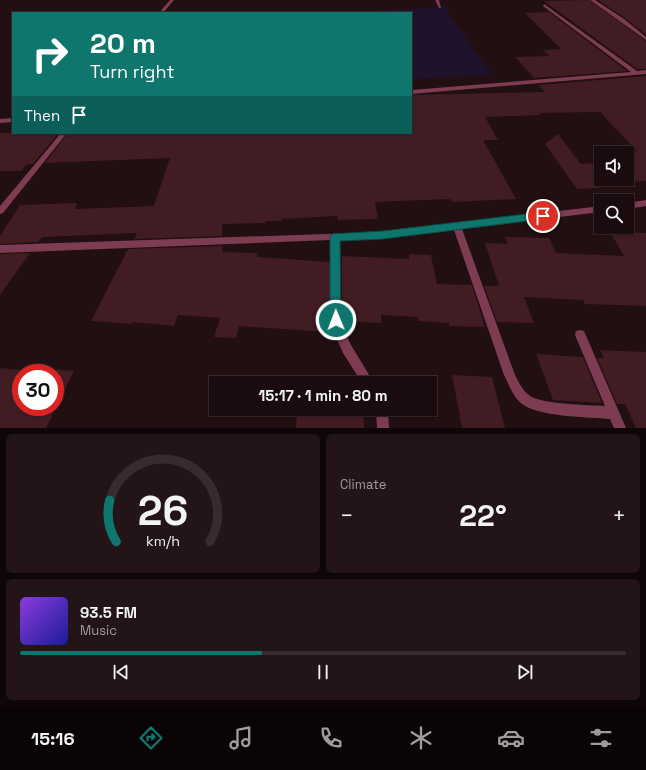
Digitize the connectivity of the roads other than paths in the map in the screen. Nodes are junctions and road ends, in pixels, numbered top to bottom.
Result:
1 (172, 0) edge
2 (437, 0) edge
3 (592, 0) edge
4 (544, 5) dead end
5 (440, 7) dead end
6 (162, 12) edge
7 (646, 39) edge
8 (636, 72) junction
9 (646, 72) edge
10 (646, 79) edge
11 (412, 92) edge
12 (12, 120) edge
13 (0, 122) edge
14 (63, 134) edge
15 (646, 203) edge
16 (634, 205) edge
17 (594, 210) edge
18 (0, 211) edge
19 (457, 226) junction
20 (335, 237) junction
21 (0, 249) edge
22 (580, 335) dead end
23 (364, 376) edge
24 (614, 413) junction
25 (382, 416) edge
26 (383, 428) edge
27 (620, 428) edge

1 - 6 street
2 - 5 street
3 - 7 street
4 - 8 street
8 - 9 street
8 - 10 street
8 - 11 street
12 - 13 street
14 - 18 street
15 - 16 street
17 - 19 street
19 - 20 street
19 - 24 street
20 - 21 street
20 - 23 street
22 - 24 street
24 - 27 street
25 - 26 street

